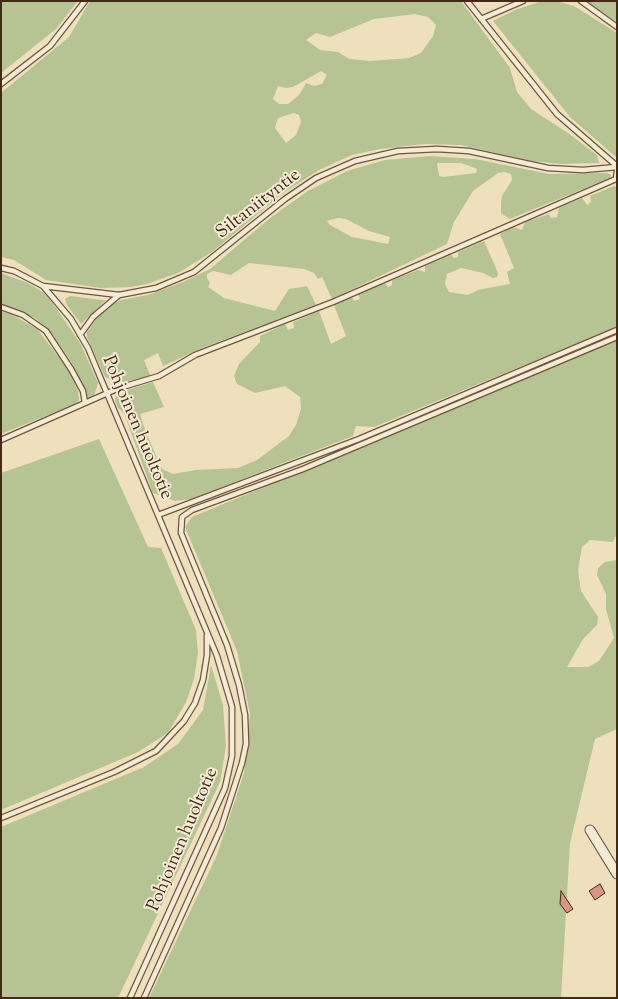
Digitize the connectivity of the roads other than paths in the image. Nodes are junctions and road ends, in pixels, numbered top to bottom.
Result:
1 (85, 1) edge
2 (467, 1) edge
3 (523, 1) edge
4 (581, 1) edge
5 (481, 19) junction
6 (617, 27) edge
7 (1, 84) edge
8 (617, 166) edge
9 (617, 171) edge
10 (1, 268) edge
11 (43, 286) junction
12 (119, 295) junction
13 (1, 307) edge
14 (617, 330) edge
15 (80, 335) junction
16 (617, 337) edge
17 (107, 394) junction
18 (85, 403) junction
19 (1, 440) edge
20 (158, 515) junction
21 (206, 631) junction
22 (1, 818) edge
23 (590, 830) dead end
24 (617, 874) edge
25 (130, 998) edge
26 (144, 998) edge

1 - 7 lane
2 - 5 lane
3 - 5 lane
4 - 6 lane
5 - 8 lane
8 - 12 lane, Siltaniityntie
9 - 17 lane
10 - 11 lane, Pohjoinen huoltotie
11 - 12 lane, Siltaniityntie
11 - 15 lane, Pohjoinen huoltotie
12 - 15 lane
13 - 18 lane
14 - 20 lane
15 - 17 lane, Pohjoinen huoltotie
16 - 26 lane
17 - 18 lane
17 - 20 lane, Pohjoinen huoltotie
18 - 19 lane
20 - 21 lane, Pohjoinen huoltotie
21 - 22 lane, Pohjoinen huoltotie
21 - 25 lane, Pohjoinen huoltotie
23 - 24 street

